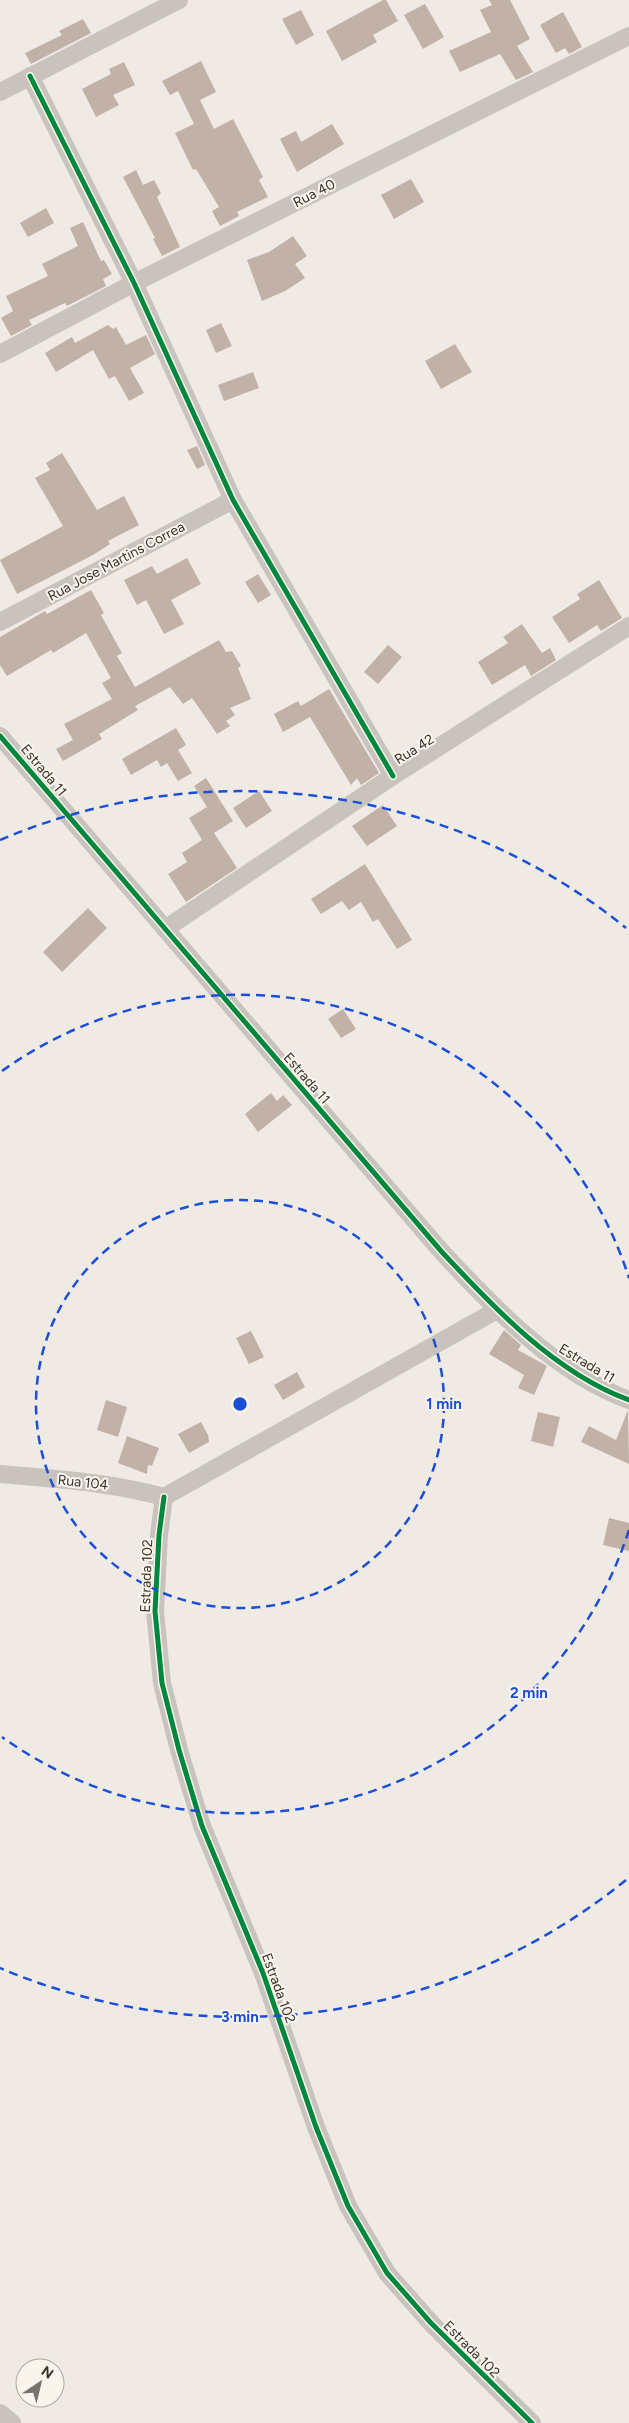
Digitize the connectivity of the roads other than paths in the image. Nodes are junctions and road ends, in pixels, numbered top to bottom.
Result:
1 (180, 0) edge
2 (629, 36) edge
3 (30, 76) junction
4 (0, 92) edge
5 (134, 283) junction
6 (0, 354) edge
7 (233, 500) junction
8 (0, 622) edge
9 (629, 626) edge
10 (0, 736) edge
11 (393, 776) junction
12 (165, 930) junction
13 (497, 1310) junction
14 (629, 1400) edge
15 (0, 1474) edge
16 (164, 1498) junction
17 (0, 2413) edge
18 (12, 2423) edge
19 (532, 2423) edge

1 - 3 street
2 - 5 street, Rua 40
3 - 4 street
3 - 5 street
5 - 6 street, Rua 40
5 - 7 street
7 - 8 street, Rua Jose Martins Correa
7 - 11 street
9 - 11 street, Rua 42
10 - 12 street, Estrada 11
11 - 12 street, Rua 42
12 - 13 street, Estrada 11
13 - 14 street, Estrada 11
13 - 16 street
15 - 16 street, Rua 104
16 - 19 street, Estrada 102
17 - 18 street

